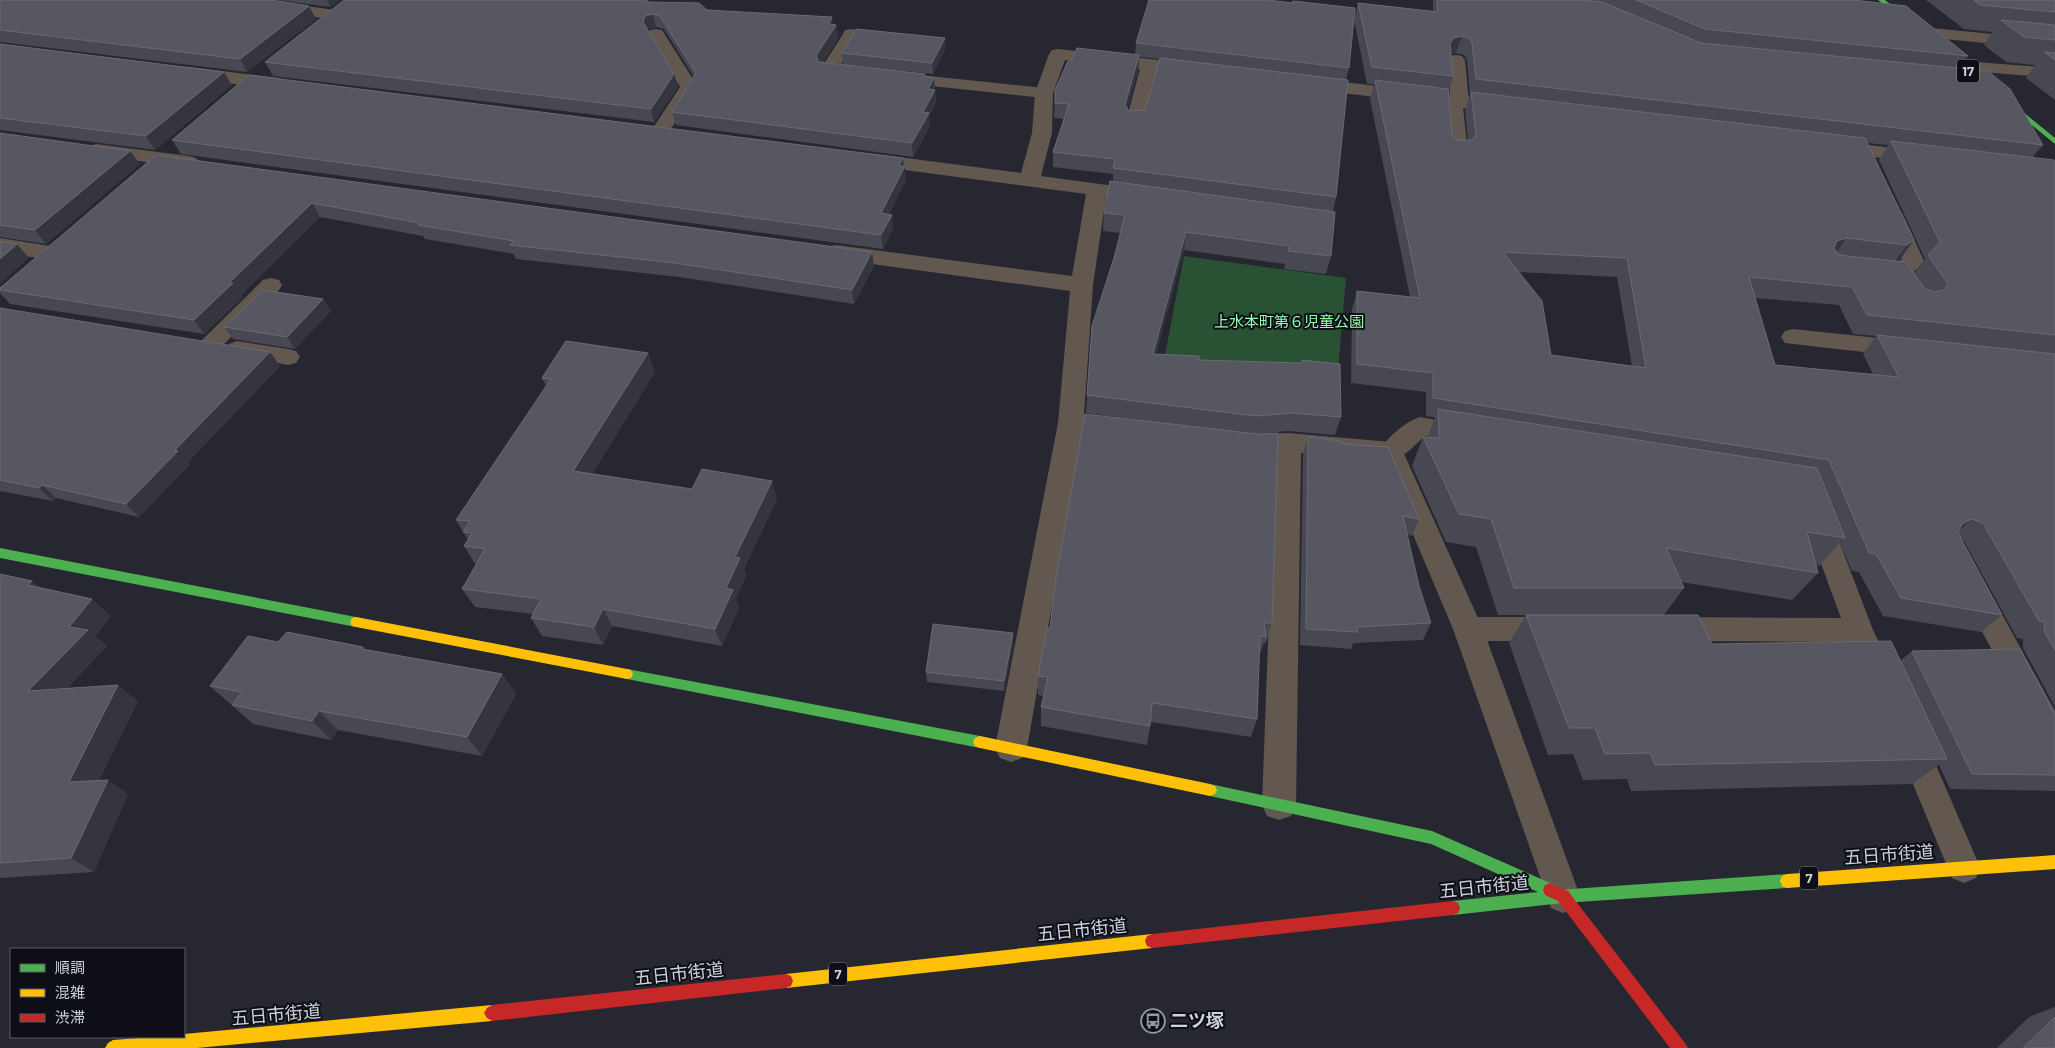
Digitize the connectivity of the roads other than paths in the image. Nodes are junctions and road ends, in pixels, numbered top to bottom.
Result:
1 (1878, 2) edge
2 (264, 6) edge
3 (341, 10) joint
4 (1921, 32) junction
5 (312, 33) edge
6 (656, 34) dead end
7 (851, 34) edge
8 (2055, 44) edge
9 (1456, 60) dead end
10 (274, 63) edge
11 (1150, 65) junction
12 (1963, 66) junction
13 (174, 71) edge
14 (1209, 72) edge
15 (2055, 73) edge
16 (1947, 79) edge
17 (251, 81) junction
18 (1287, 81) edge
19 (1982, 82) junction
20 (300, 87) edge
21 (1044, 93) junction
22 (236, 94) edge
23 (1456, 101) junction
24 (1519, 109) edge
25 (1135, 121) edge
26 (641, 128) edge
27 (670, 132) joint
28 (184, 139) edge
29 (2055, 142) edge
30 (1813, 144) edge
31 (76, 147) edge
32 (1458, 153) edge
33 (845, 156) edge
34 (161, 159) junction
35 (1939, 160) edge
36 (211, 166) edge
37 (139, 178) edge
38 (1030, 180) junction
39 (1097, 190) junction
40 (1884, 195) edge
41 (1166, 199) edge
42 (0, 245) edge
43 (815, 249) edge
44 (1862, 269) edge
45 (28, 272) edge
46 (271, 285) dead end
47 (1082, 286) junction
48 (1793, 337) dead end
49 (1929, 352) edge
50 (288, 357) dead end
51 (1071, 423) junction
52 (1147, 432) edge
53 (1489, 437) edge
54 (1214, 440) edge
55 (1288, 442) junction
56 (1392, 452) junction
57 (1809, 496) edge
58 (0, 553) edge
59 (1963, 568) edge
60 (1468, 629) junction
61 (1576, 629) edge
62 (1644, 629) edge
63 (1860, 630) junction
64 (2055, 740) edge
65 (1011, 748) junction
66 (1279, 806) junction
67 (2055, 862) edge
68 (1964, 866) junction
69 (1563, 896) junction
70 (114, 1048) edge
71 (1680, 1048) edge

1 - 4 main road, 17
2 - 3 lane
3 - 5 street
4 - 8 lane
4 - 12 main road, 17
6 - 27 lane
7 - 21 lane
9 - 23 lane
10 - 17 street
11 - 14 street
11 - 21 street
11 - 25 lane
12 - 15 lane
12 - 19 main road, 17
13 - 17 street
16 - 19 lane
17 - 20 street
17 - 22 street
18 - 23 street
19 - 29 main road, 17
21 - 38 street
23 - 24 street
23 - 32 lane
26 - 27 street
28 - 34 street
30 - 35 street
31 - 34 street
33 - 38 street
34 - 36 street
34 - 37 street
38 - 39 street
39 - 41 street
39 - 47 street
40 - 44 lane
42 - 45 street
43 - 47 street
46 - 50 lane
47 - 51 street
48 - 49 street
51 - 52 street
51 - 65 street
53 - 56 lane
54 - 55 street
55 - 56 street
55 - 66 street
56 - 60 street
57 - 63 lane
58 - 65 main road
59 - 64 lane
60 - 61 lane
60 - 69 street
62 - 63 lane
63 - 68 lane
65 - 66 main road
66 - 69 main road
67 - 68 main road, 五日市街道 / 7
68 - 69 main road, 五日市街道 / 7
69 - 70 main road, 五日市街道 / 7
69 - 71 main road

